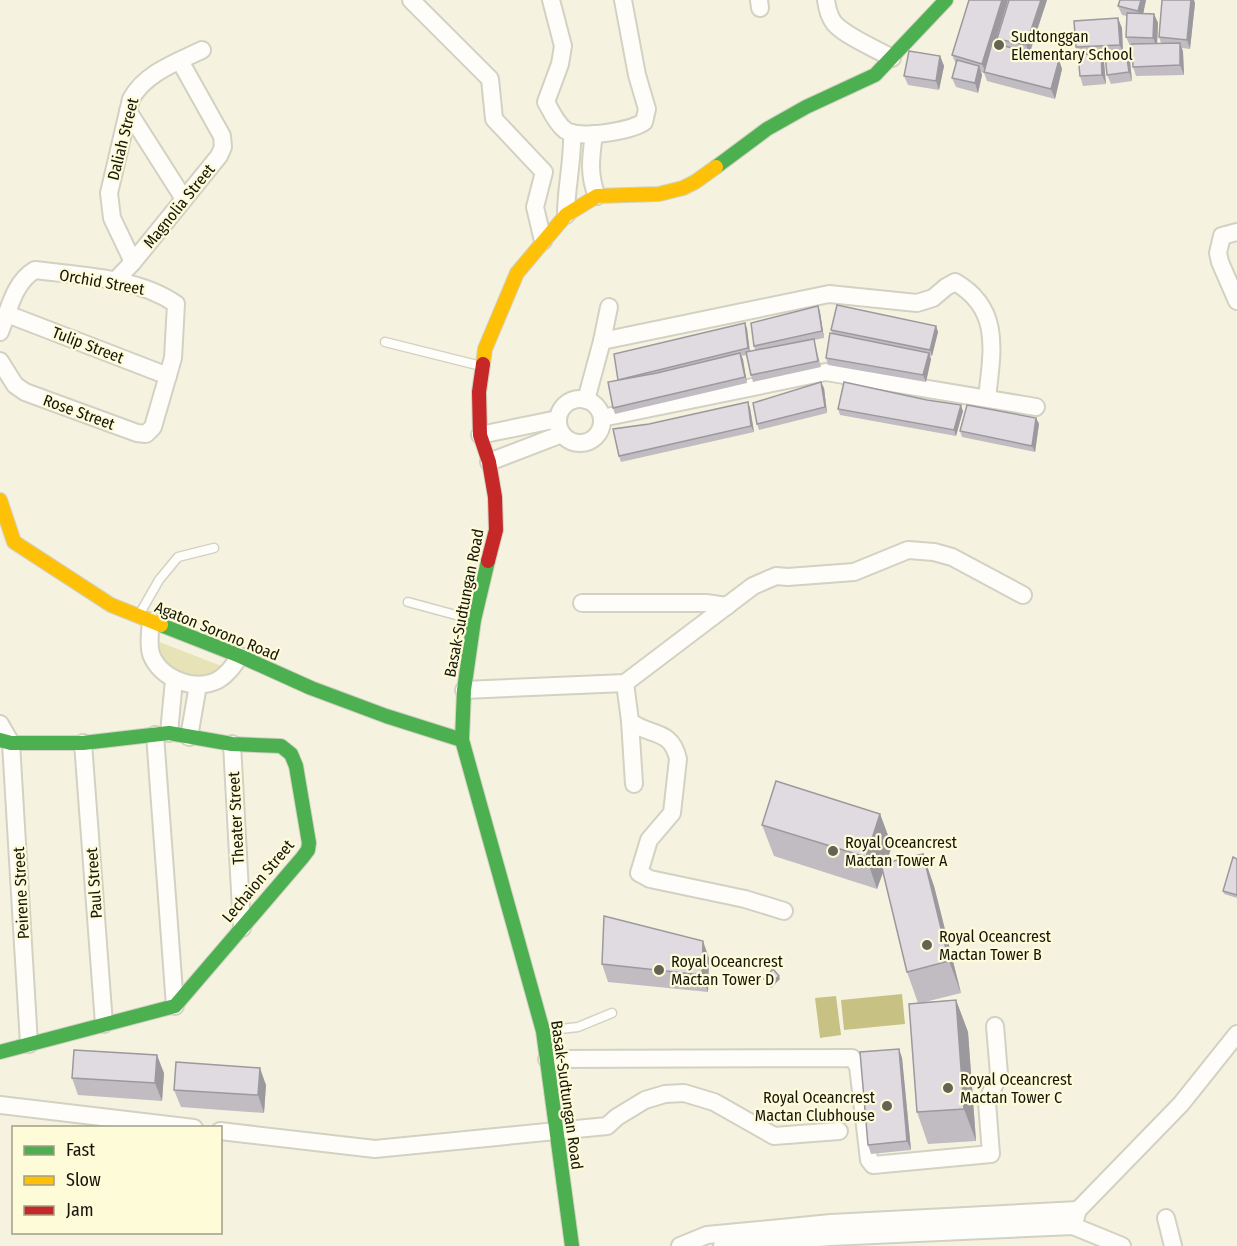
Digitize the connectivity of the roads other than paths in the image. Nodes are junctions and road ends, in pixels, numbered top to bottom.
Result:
1 (411, 0) edge
2 (551, 0) edge
3 (623, 0) edge
4 (826, 0) edge
5 (946, 0) edge
6 (202, 50) dead end
7 (892, 58) junction
8 (180, 61) junction
9 (128, 111) junction
10 (568, 131) junction
11 (594, 134) junction
12 (597, 196) junction
13 (184, 199) junction
14 (566, 215) junction
15 (1237, 232) edge
16 (543, 241) junction
17 (133, 262) junction
18 (115, 281) junction
19 (1237, 301) edge
20 (609, 307) dead end
21 (7, 314) junction
22 (0, 332) edge
23 (602, 341) junction
24 (385, 342) dead end
25 (0, 361) edge
26 (483, 367) junction
27 (168, 375) junction
28 (987, 398) junction
29 (586, 400) junction
30 (1036, 406) dead end
31 (602, 418) junction
32 (560, 426) junction
33 (480, 435) junction
34 (489, 462) junction
35 (0, 500) edge
36 (214, 548) dead end
37 (1023, 595) dead end
38 (408, 602) dead end
39 (582, 603) dead end
40 (727, 606) junction
41 (145, 619) junction
42 (474, 620) junction
43 (240, 656) junction
44 (174, 680) junction
45 (625, 683) junction
46 (198, 685) junction
47 (464, 690) junction
48 (630, 721) junction
49 (0, 724) edge
50 (162, 734) junction
51 (189, 737) junction
52 (462, 740) junction
53 (5, 742) edge
54 (83, 743) junction
55 (232, 744) junction
56 (634, 784) dead end
57 (0, 821) edge
58 (17, 827) junction
59 (784, 911) dead end
60 (242, 927) junction
61 (175, 1005) junction
62 (612, 1013) dead end
63 (104, 1024) junction
64 (995, 1026) dead end
65 (543, 1032) junction
66 (1235, 1042) edge
67 (29, 1044) junction
68 (0, 1052) edge
69 (547, 1059) junction
70 (0, 1105) edge
71 (177, 1126) edge
72 (222, 1131) edge
73 (556, 1131) junction
74 (839, 1131) dead end
75 (1076, 1218) junction
76 (1166, 1218) dead end
77 (830, 1230) junction
78 (572, 1246) edge
79 (680, 1246) edge
80 (722, 1246) edge
81 (1122, 1246) edge
82 (1173, 1246) edge

1 - 16 street
2 - 10 street
3 - 11 street
4 - 7 street
5 - 7 street, Basak-Sudtungan Road
6 - 8 street, Daliah Street
7 - 12 street, Basak-Sudtungan Road
8 - 9 street, Daliah Street
8 - 13 street, Magnolia Street
9 - 13 street
9 - 17 street, Daliah Street
10 - 11 street
10 - 14 street
11 - 12 street
12 - 14 street, Basak-Sudtungan Road
13 - 17 street, Magnolia Street
14 - 16 street, Basak-Sudtungan Road
15 - 19 street
16 - 26 street, Basak-Sudtungan Road
17 - 18 street, Magnolia Street
18 - 21 street, Orchid Street
18 - 27 street, Orchid Street
20 - 23 street
21 - 22 street
21 - 27 street, Tulip Street
23 - 28 street
23 - 29 street
24 - 26 lane
25 - 27 street, Rose Street
26 - 33 street, Basak-Sudtungan Road
28 - 30 street
28 - 31 street
29 - 31 street
29 - 32 street
31 - 32 street
32 - 33 street
32 - 34 street
33 - 34 street, Basak-Sudtungan Road
34 - 42 street, Basak-Sudtungan Road
35 - 41 street, Agaton Sorono Road
36 - 41 lane
37 - 40 street
38 - 42 lane
39 - 40 street
40 - 45 street
41 - 43 street, Agaton Sorono Road
41 - 44 street
42 - 47 street, Basak-Sudtungan Road
43 - 46 street
43 - 52 street, Agaton Sorono Road
44 - 46 street
44 - 50 street
45 - 47 street
45 - 48 street
46 - 51 street
47 - 52 street, Basak-Sudtungan Road
48 - 56 street
48 - 59 street
49 - 53 street
50 - 51 street, Lechaion Street
50 - 54 street, Lechaion Street
50 - 61 street
51 - 55 street, Lechaion Street
52 - 65 street, Basak-Sudtungan Road
53 - 54 street, Lechaion Street
53 - 58 street, Peirene Street
54 - 63 street, Paul Street
55 - 60 street, Theater Street
55 - 60 street, Lechaion Street
57 - 58 street
58 - 67 street, Peirene Street
60 - 61 street, Lechaion Street
61 - 63 street
62 - 65 lane
63 - 67 street
64 - 69 street
65 - 69 street, Basak-Sudtungan Road
66 - 75 street
67 - 68 street
69 - 73 street, Basak-Sudtungan Road
70 - 71 street
72 - 73 street
73 - 74 street
73 - 78 street, Basak-Sudtungan Road
75 - 77 street
75 - 81 street
76 - 82 street
77 - 79 street
77 - 80 street

